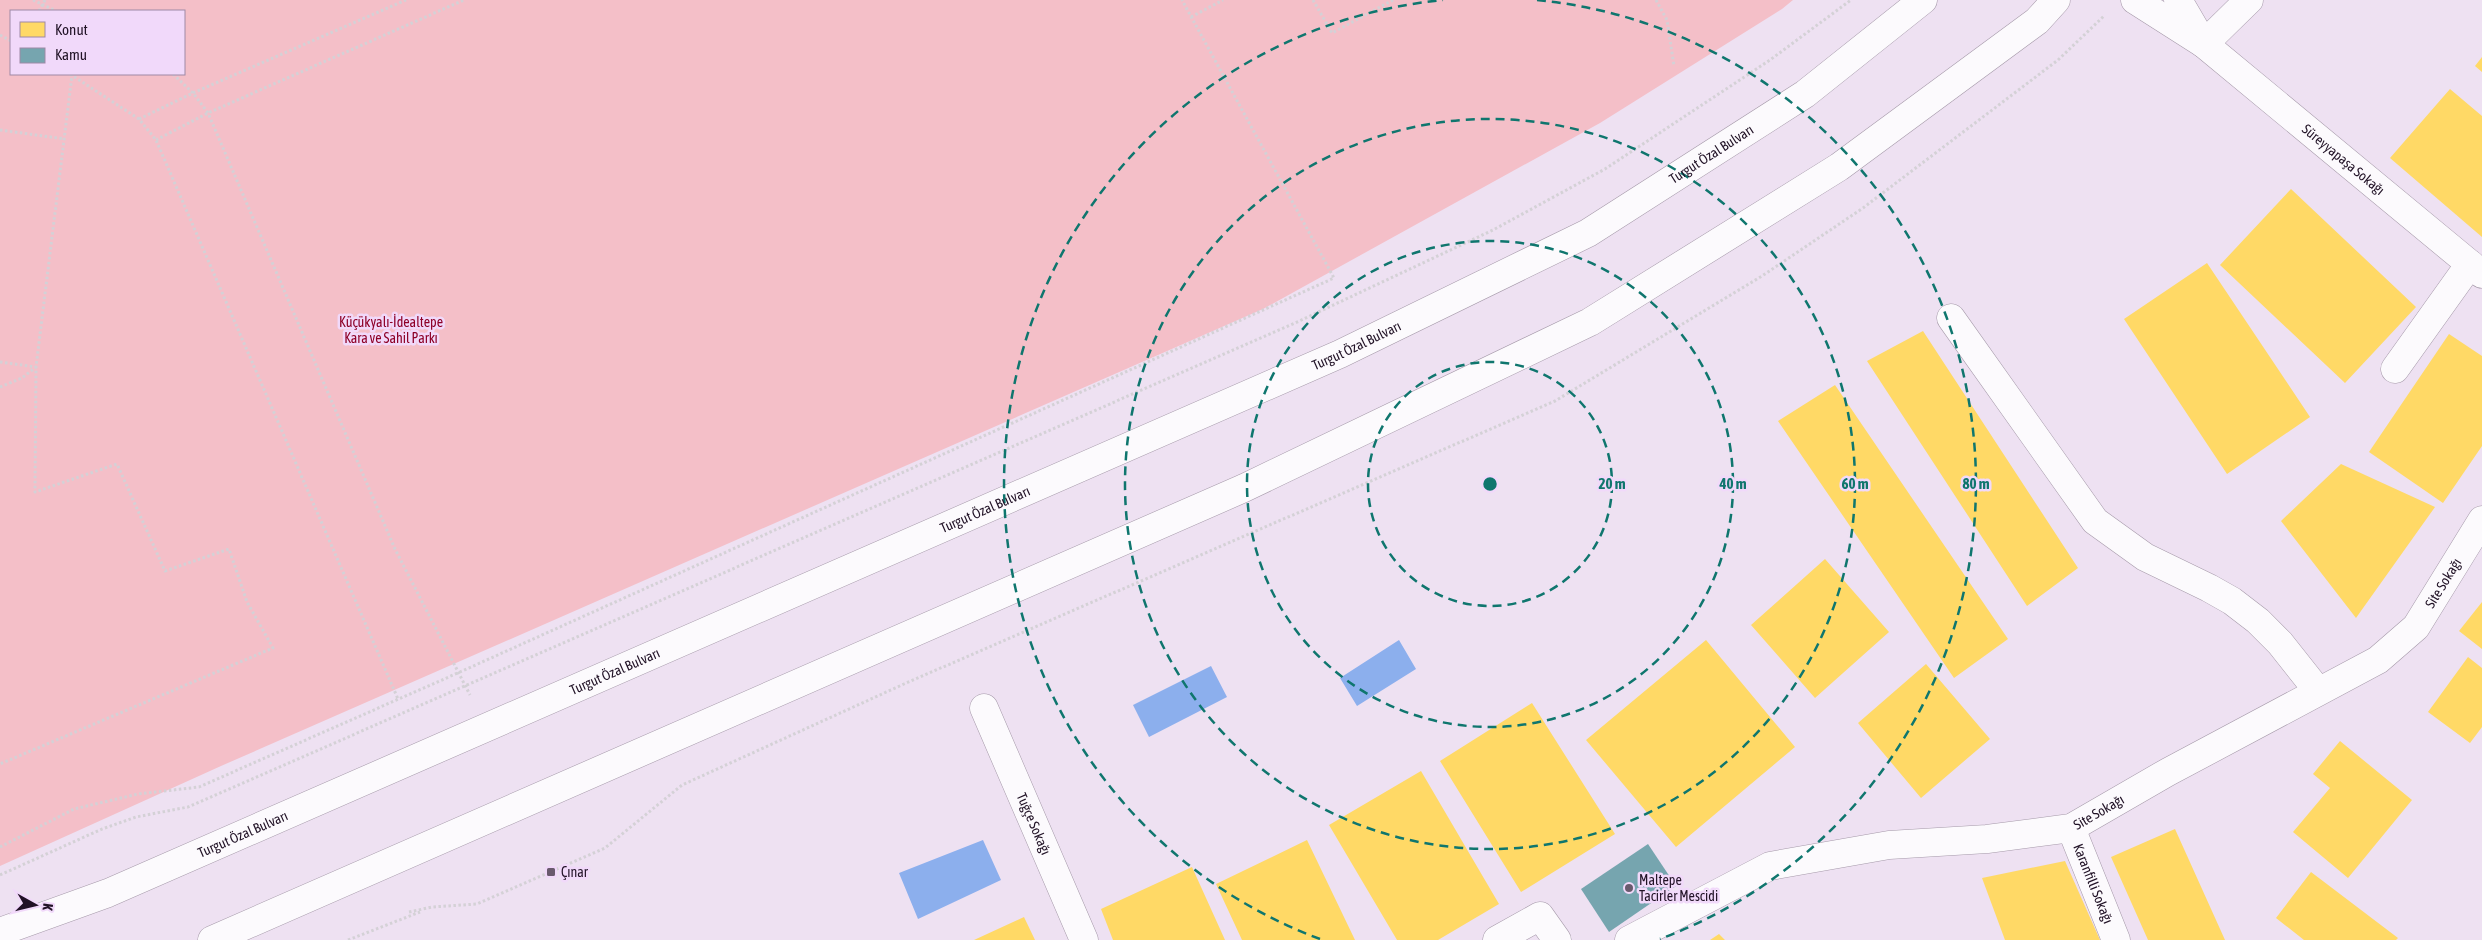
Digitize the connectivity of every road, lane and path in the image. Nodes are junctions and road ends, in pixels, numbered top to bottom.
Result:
1 (33, 0) edge
2 (45, 0) edge
3 (406, 0) edge
4 (464, 0) edge
5 (1182, 0) edge
6 (1223, 0) edge
7 (1313, 0) edge
8 (1393, 0) edge
9 (1656, 0) edge
10 (1851, 0) edge
11 (1923, 0) edge
12 (2056, 0) edge
13 (2135, 0) edge
14 (2178, 0) edge
15 (2248, 0) edge
16 (43, 5) junction
17 (40, 10) edge
18 (54, 10) edge
19 (2106, 14) dead end
20 (1191, 17) junction
21 (2204, 44) junction
22 (2058, 60) dead end
23 (1674, 66) dead end
24 (71, 75) edge
25 (73, 75) edge
26 (174, 75) edge
27 (193, 93) junction
28 (208, 113) junction
29 (139, 119) junction
30 (0, 130) edge
31 (65, 139) junction
32 (156, 140) junction
33 (2476, 269) edge
34 (1950, 318) dead end
35 (0, 362) edge
36 (36, 367) junction
37 (2395, 369) dead end
38 (0, 387) edge
39 (2482, 520) edge
40 (990, 646) dead end
41 (460, 672) junction
42 (467, 686) junction
43 (2318, 691) junction
44 (398, 699) junction
45 (984, 708) dead end
46 (483, 730) junction
47 (0, 764) edge
48 (2071, 828) junction
49 (0, 847) edge
50 (0, 875) edge
51 (432, 907) junction
52 (409, 912) dead end
53 (0, 932) edge
54 (0, 939) edge
55 (6, 940) edge
56 (212, 940) edge
57 (348, 940) edge
58 (1084, 940) edge
59 (1497, 940) edge
60 (1557, 940) edge
61 (1629, 940) edge
62 (2116, 940) edge

1 - 16 path
2 - 16 path
3 - 27 path
4 - 28 path
5 - 20 path
6 - 20 path
7 - 8 path
9 - 23 path
10 - 42 path
11 - 46 main road, Turgut Özal Bulvarı
12 - 56 main road
13 - 21 main road
14 - 21 main road
15 - 21 main road
16 - 17 path
16 - 18 path
19 - 22 path
20 - 41 path
21 - 33 main road, Süreyyapaşa Sokağı
24 - 31 path
25 - 29 path
26 - 27 path
27 - 28 path
27 - 29 path
28 - 32 path
28 - 41 path
29 - 32 path
30 - 31 path
31 - 36 path
32 - 44 path
33 - 37 main road
34 - 43 main road
35 - 36 path
36 - 38 path
36 - 47 path
39 - 43 main road, Site Sokağı
40 - 51 path
41 - 42 path
41 - 44 path
42 - 46 path
42 - 50 path
43 - 48 main road, Site Sokağı
44 - 49 path
45 - 58 main road, Tuğçe Sokağı
46 - 53 main road, Turgut Özal Bulvarı
48 - 61 main road, Site Sokağı
48 - 62 main road, Karanfilli Sokağı
51 - 52 path
51 - 57 path
54 - 55 main road
59 - 60 main road

